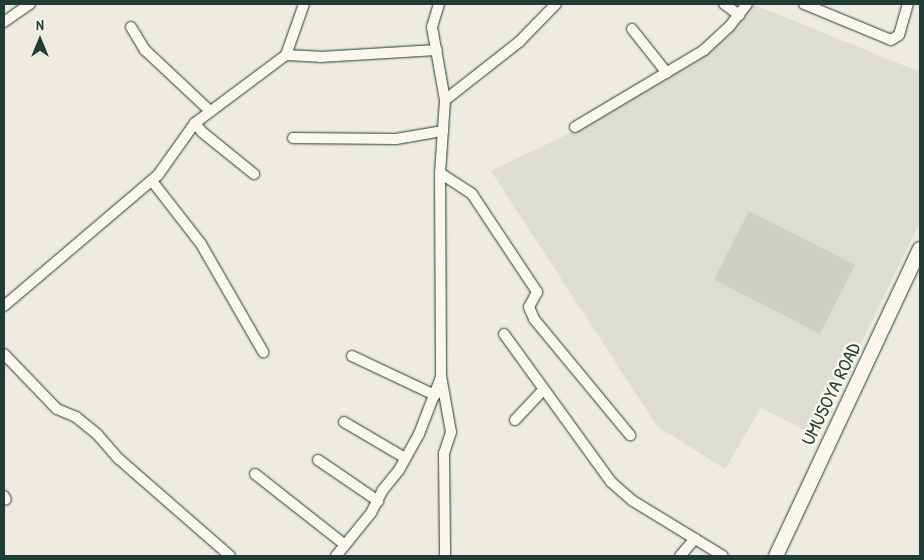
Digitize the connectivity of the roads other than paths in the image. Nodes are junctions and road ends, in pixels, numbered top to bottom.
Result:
1 (30, 4) edge
2 (304, 4) edge
3 (439, 4) edge
4 (556, 4) edge
5 (724, 4) edge
6 (748, 4) edge
7 (804, 4) edge
8 (908, 4) edge
9 (739, 16) junction
10 (4, 22) edge
11 (131, 27) dead end
12 (632, 29) dead end
13 (436, 50) junction
14 (286, 55) junction
15 (668, 73) junction
16 (445, 100) junction
17 (210, 111) junction
18 (195, 123) junction
19 (575, 127) dead end
20 (443, 131) junction
21 (294, 138) dead end
22 (440, 173) junction
23 (254, 174) dead end
24 (152, 181) junction
25 (920, 249) edge
26 (4, 306) edge
27 (504, 334) dead end
28 (263, 352) dead end
29 (4, 354) edge
30 (352, 356) dead end
31 (441, 376) junction
32 (544, 389) junction
33 (435, 395) junction
34 (515, 420) dead end
35 (344, 422) dead end
36 (630, 435) dead end
37 (405, 458) junction
38 (318, 460) dead end
39 (254, 474) dead end
40 (378, 501) junction
41 (695, 539) junction
42 (344, 544) junction
43 (230, 556) edge
44 (336, 556) edge
45 (445, 556) edge
46 (680, 556) edge
47 (723, 556) edge
48 (776, 556) edge

1 - 10 street
2 - 14 street
3 - 13 street
4 - 16 street
5 - 9 street
6 - 9 street
7 - 8 street
9 - 15 street
11 - 17 street
12 - 15 street
13 - 14 street
13 - 16 street
14 - 17 street
15 - 19 street
16 - 20 street
17 - 18 street
18 - 23 street
18 - 24 street
20 - 21 street
20 - 22 street
22 - 31 street
22 - 36 street
24 - 26 street
24 - 28 street
25 - 48 main road, UMUSOYA ROAD
27 - 32 street
29 - 43 street
30 - 33 street
31 - 33 street
31 - 45 street
32 - 34 street
32 - 41 street
33 - 37 street
35 - 37 street
37 - 40 street
38 - 40 street
39 - 42 street
40 - 42 street
41 - 46 street
41 - 47 street
42 - 44 street

